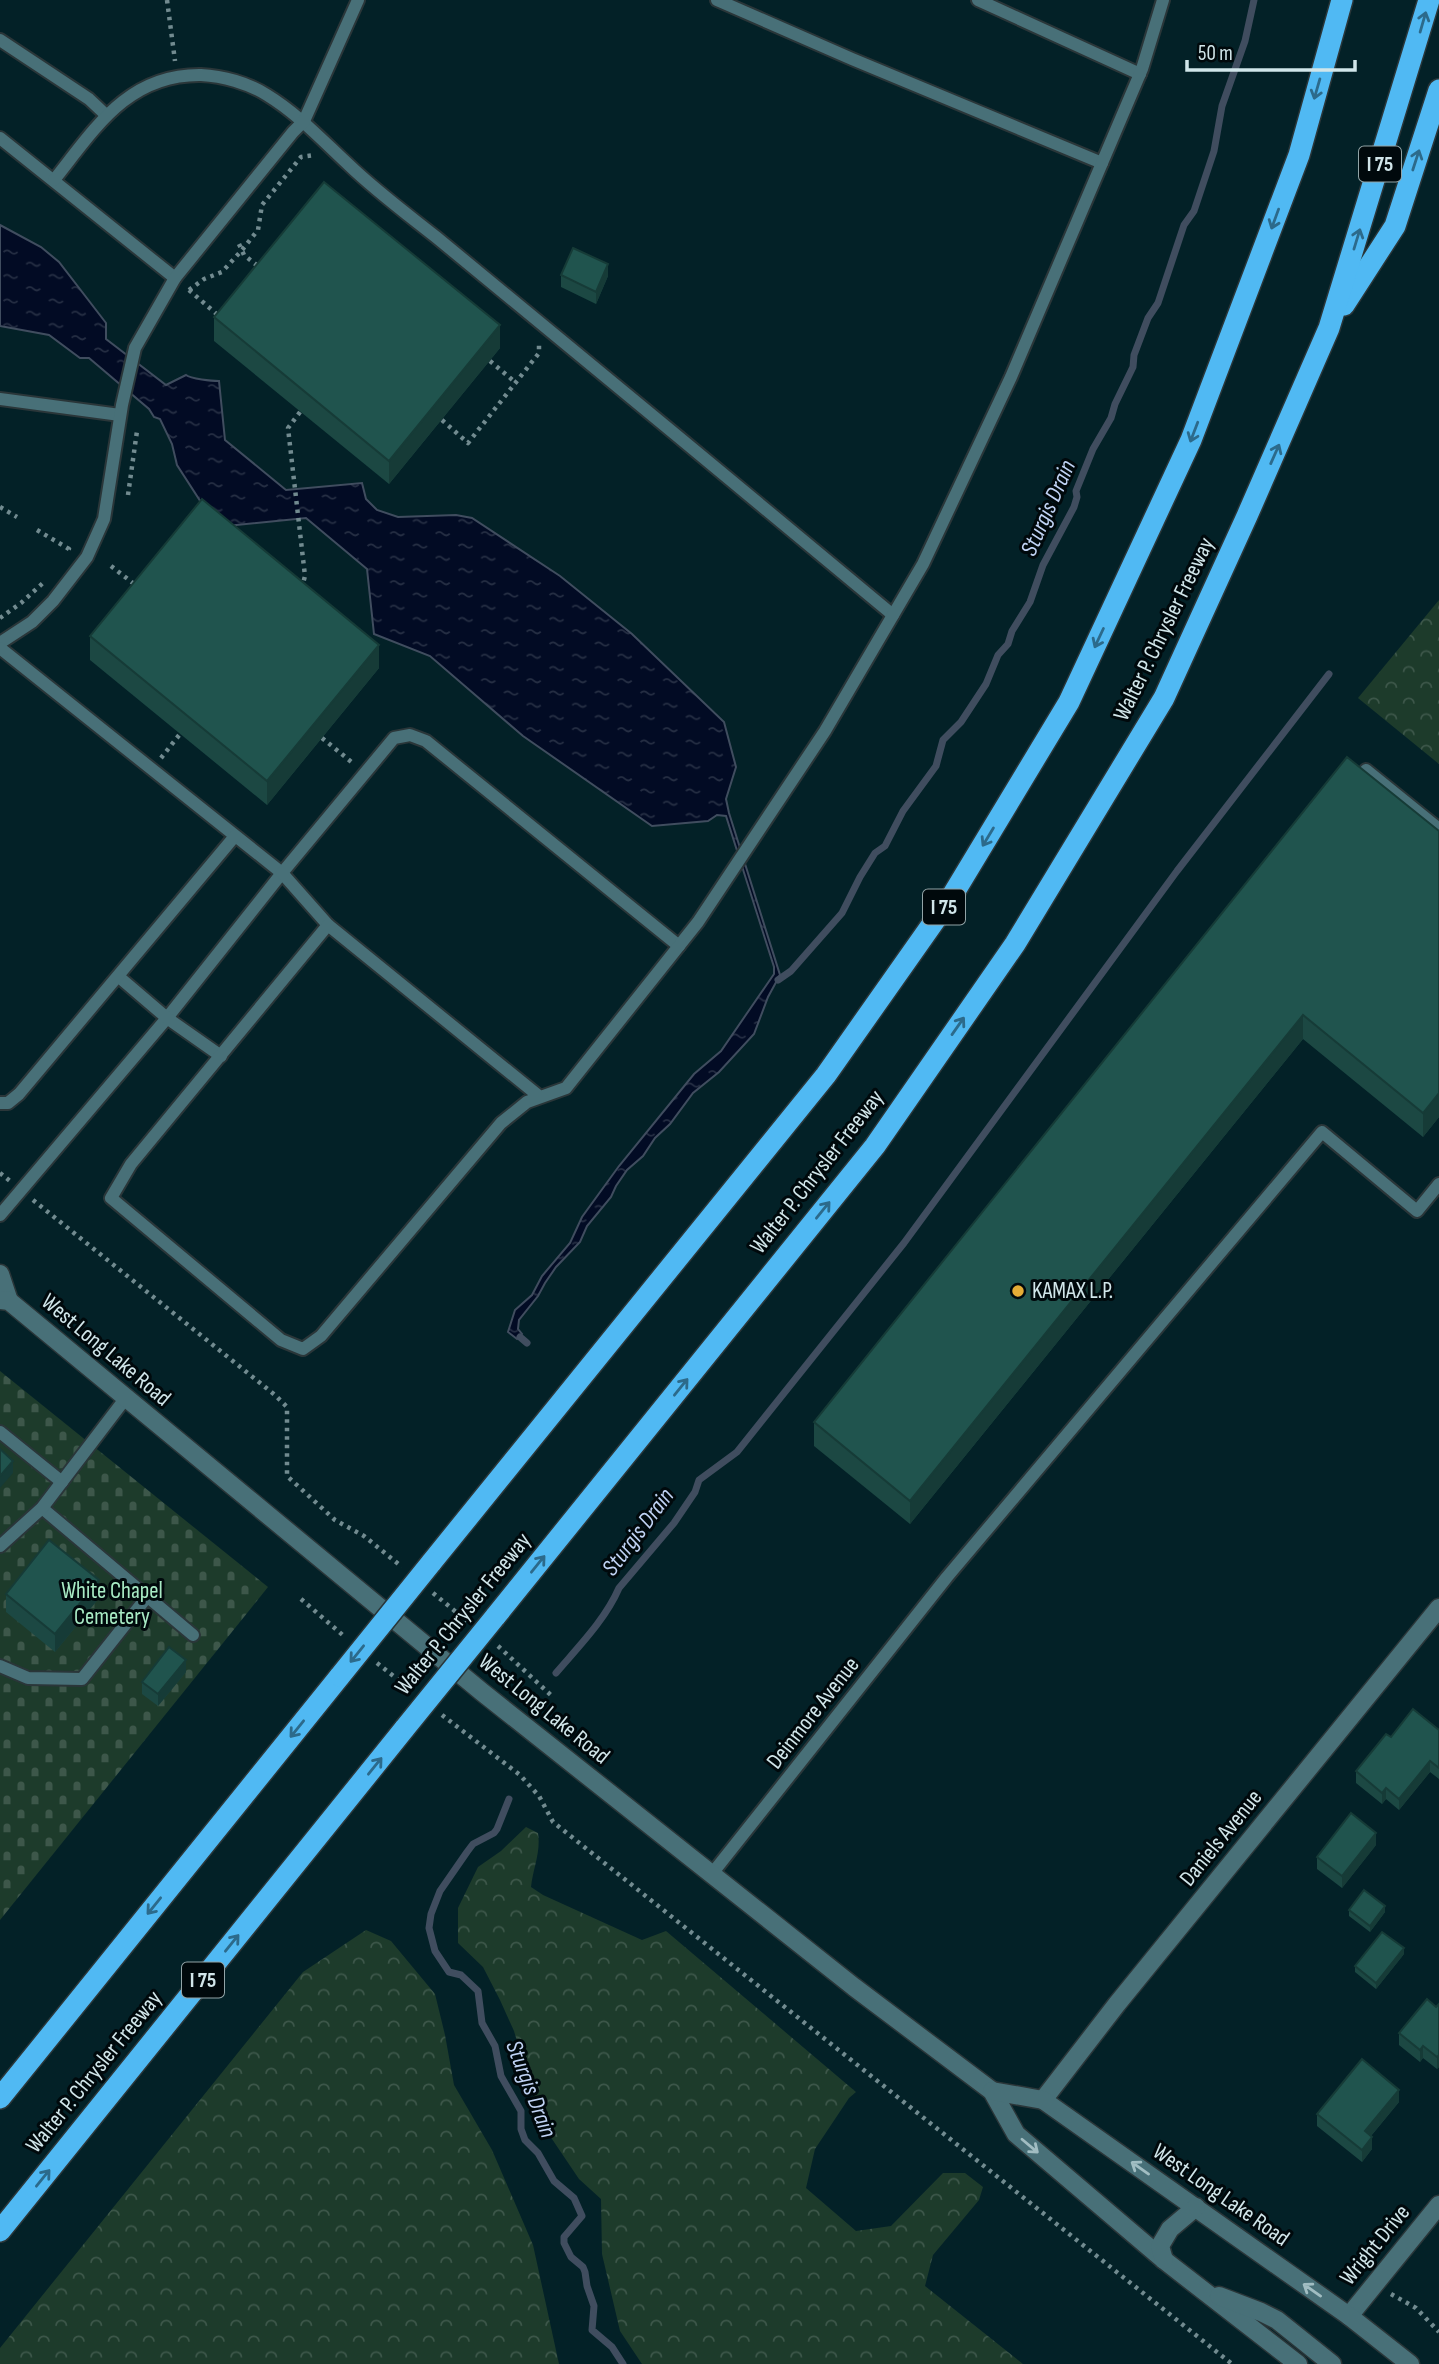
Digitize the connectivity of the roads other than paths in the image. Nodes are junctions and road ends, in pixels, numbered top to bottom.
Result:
1 (358, 0) edge
2 (717, 0) edge
3 (978, 0) edge
4 (1163, 0) edge
5 (1342, 0) edge
6 (1429, 0) edge
7 (0, 40) edge
8 (1140, 74) junction
9 (1439, 90) edge
10 (106, 115) junction
11 (304, 121) junction
12 (0, 138) edge
13 (1102, 163) junction
14 (54, 180) junction
15 (175, 278) junction
16 (1329, 328) junction
17 (0, 399) edge
18 (121, 410) junction
19 (893, 615) junction
20 (0, 643) edge
21 (0, 648) edge
22 (1366, 770) edge
23 (1439, 829) edge
24 (235, 836) junction
25 (282, 873) junction
26 (328, 925) junction
27 (679, 946) junction
28 (119, 977) junction
29 (167, 1018) junction
30 (220, 1056) junction
31 (540, 1097) junction
32 (0, 1103) edge
33 (1439, 1184) edge
34 (0, 1215) edge
35 (0, 1274) edge
36 (3, 1304) edge
37 (125, 1399) junction
38 (0, 1432) edge
39 (62, 1482) junction
40 (42, 1508) junction
41 (0, 1546) edge
42 (147, 1597) junction
43 (1439, 1608) edge
44 (193, 1635) dead end
45 (0, 1666) edge
46 (711, 1875) junction
47 (992, 2091) junction
48 (0, 2098) edge
49 (1043, 2100) junction
50 (1439, 2205) edge
51 (1196, 2207) junction
52 (0, 2231) edge
53 (1164, 2260) junction
54 (1203, 2291) junction
55 (1349, 2316) junction
56 (1298, 2364) edge
57 (1332, 2364) edge
58 (1410, 2364) edge

1 - 11 lane
2 - 13 lane
3 - 8 lane
4 - 8 lane
5 -> 48 highway, I 75, bridge
16 -> 6 highway, Walter P. Chrysler Freeway / I 75
7 - 10 lane
8 - 13 lane
16 -> 9 highway
10 - 11 lane
10 - 14 lane
11 - 15 lane
11 - 19 lane
12 - 14 lane
13 - 19 lane
14 - 15 lane
15 - 18 lane
52 -> 16 highway, Walter P. Chrysler Freeway / I 75, bridge
17 - 18 lane
18 - 20 lane
19 - 27 lane
21 - 24 lane
22 - 23 lane
24 - 25 lane
24 - 28 lane
25 - 26 lane
25 - 27 lane
25 - 29 lane
26 - 30 lane
26 - 31 lane
27 - 31 lane
28 - 29 lane
28 - 32 lane
29 - 30 lane
29 - 34 lane
30 - 31 lane
33 - 46 lane, Deinmore Avenue
35 - 36 main road, West Long Lake Road
36 - 37 main road, West Long Lake Road
37 - 39 lane
37 - 46 main road, West Long Lake Road
38 - 39 lane
39 - 40 lane
40 - 41 lane
40 - 42 lane
42 - 44 lane
42 - 45 lane
43 - 49 main road, Daniels Avenue
46 - 47 main road, West Long Lake Road
47 - 49 main road, West Long Lake Road
47 -> 53 main road, West Long Lake Road
51 -> 49 main road, West Long Lake Road
50 - 55 main road, Wright Drive
51 - 53 main road
55 -> 51 main road, West Long Lake Road
53 - 54 main road, West Long Lake Road
54 - 56 main road, West Long Lake Road
54 - 57 main road
55 - 58 main road, West Long Lake Road

